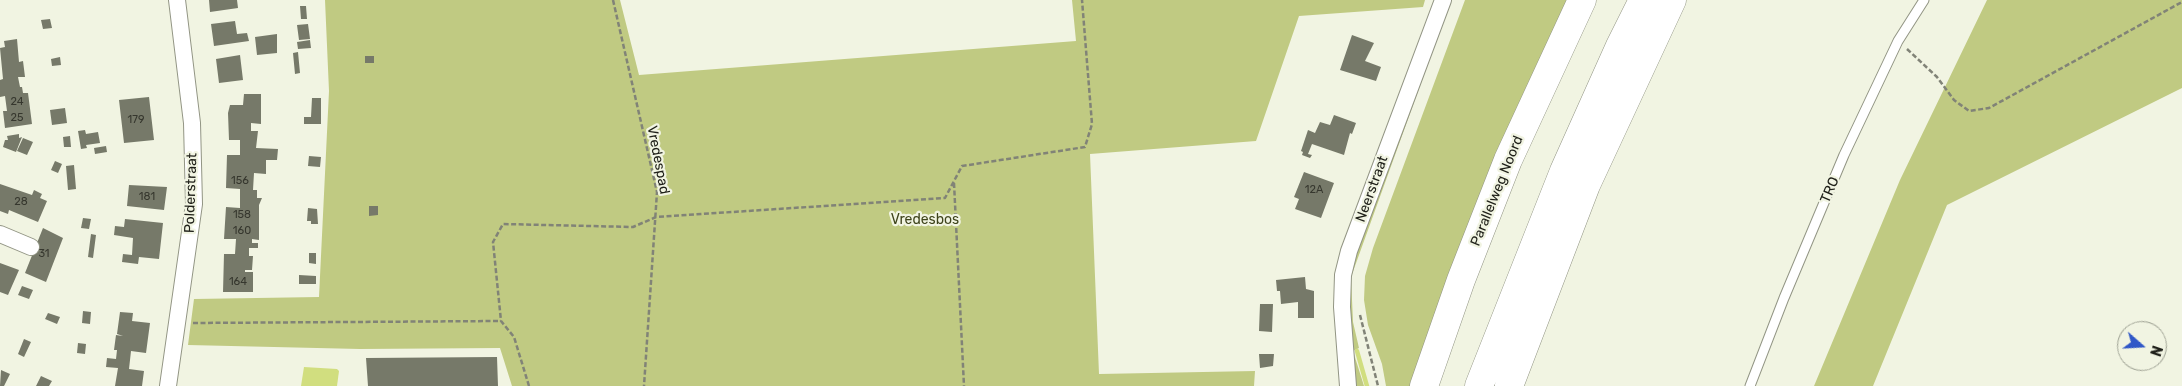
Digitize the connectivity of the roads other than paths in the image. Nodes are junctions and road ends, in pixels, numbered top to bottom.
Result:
1 (176, 0) edge
2 (1443, 0) edge
3 (1582, 0) edge
4 (1597, 0) edge
5 (1644, 0) edge
6 (1672, 0) edge
7 (1924, 0) edge
8 (0, 234) edge
9 (31, 247) dead end
10 (168, 386) edge
11 (1348, 386) edge
12 (1424, 386) edge
13 (1440, 386) edge
14 (1479, 386) edge
15 (1508, 386) edge
16 (1750, 386) edge

1 - 10 street, Polderstraat
2 - 11 street, Neerstraat
3 - 12 highway, Parallelweg Noord
4 - 13 highway, Parallelweg Noord
5 - 14 highway
6 - 15 highway
7 - 16 lane, TRO
8 - 9 street

